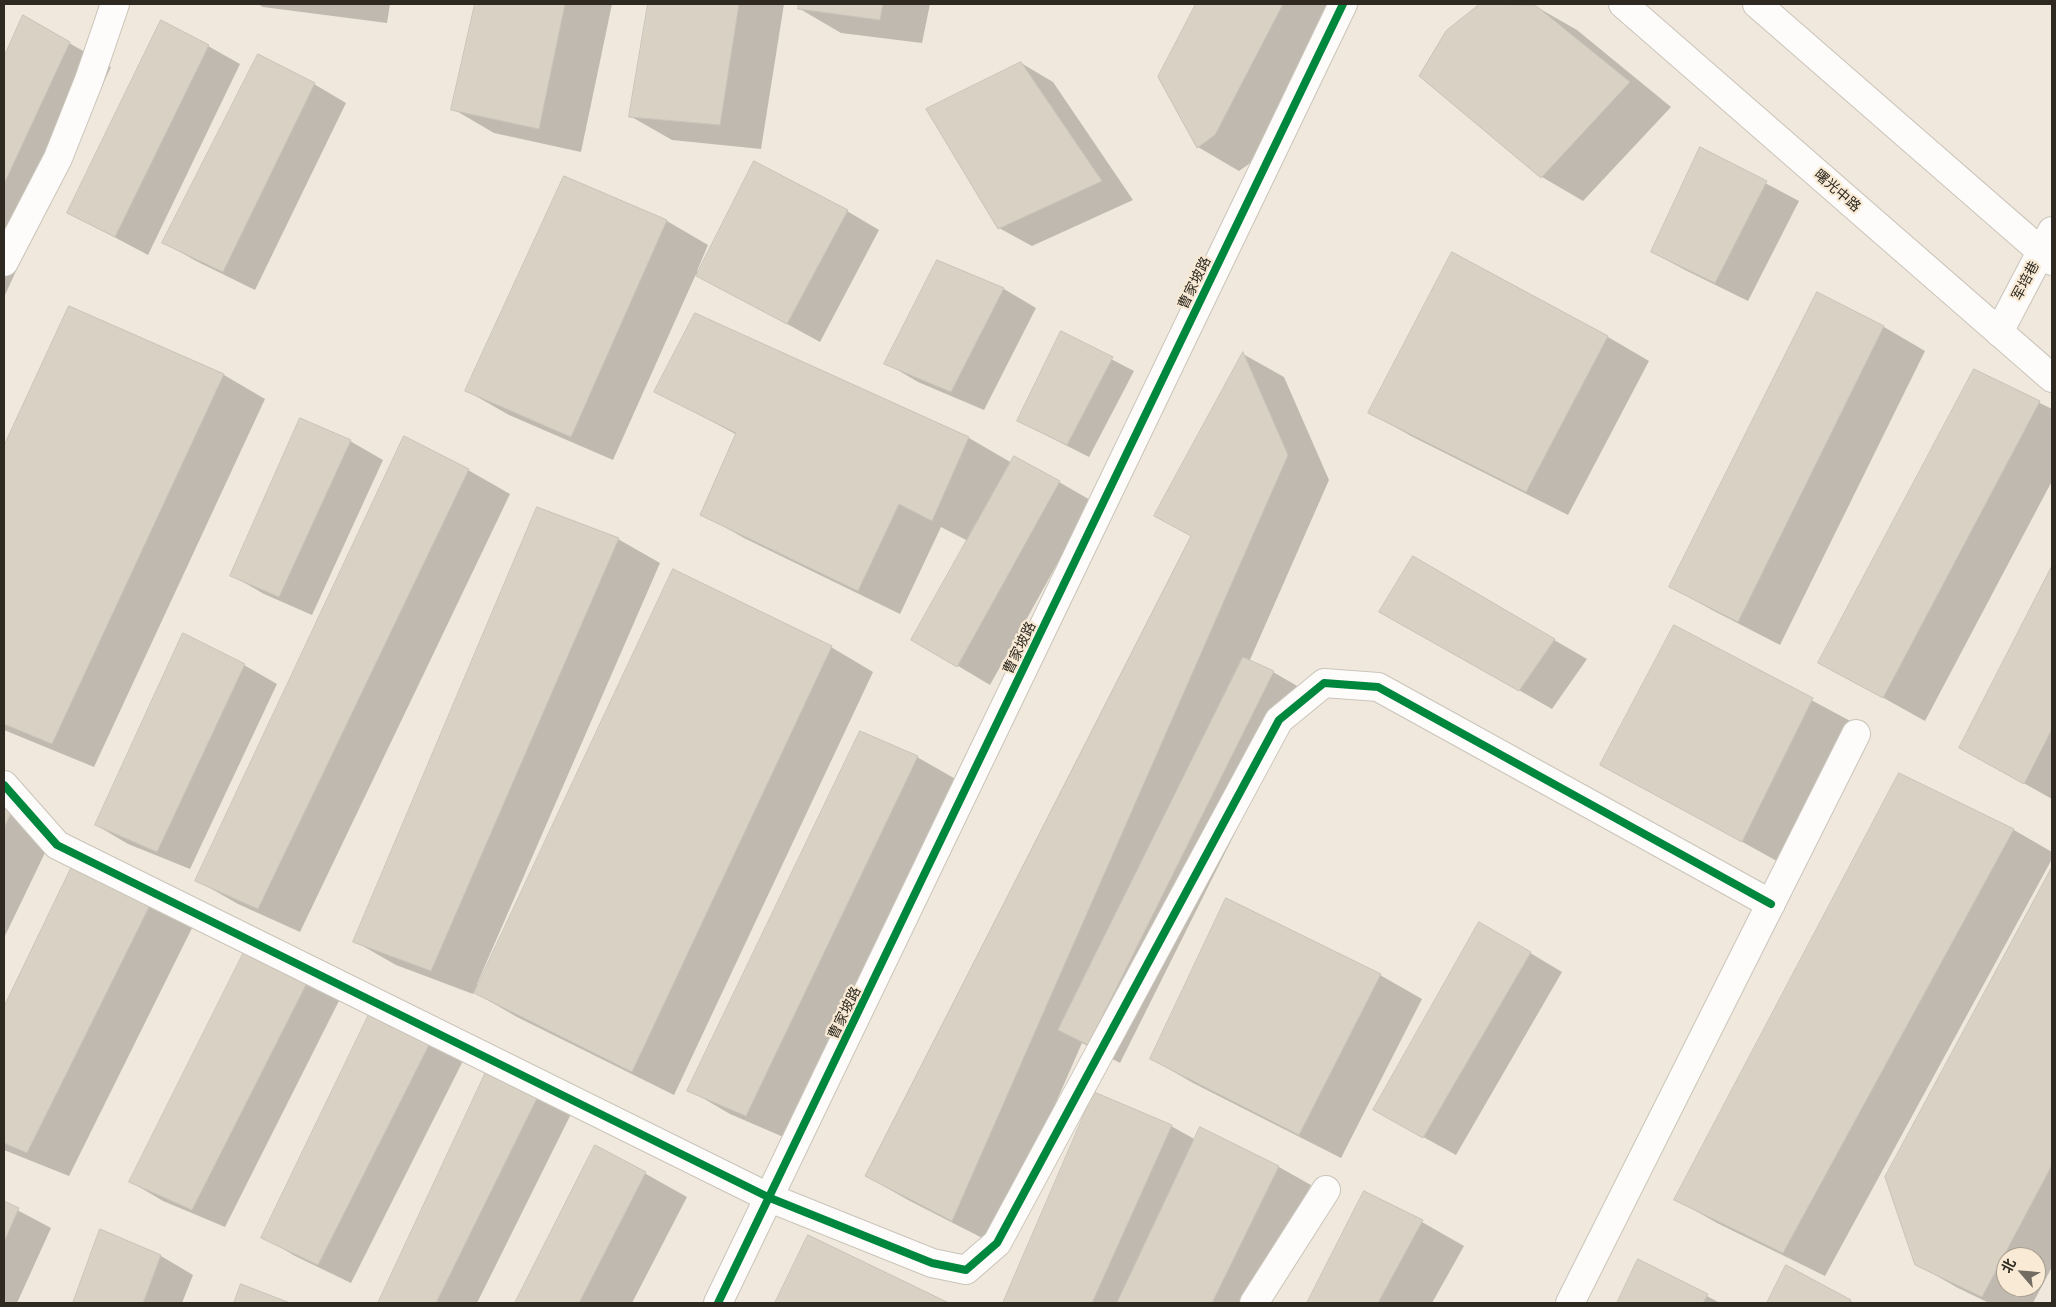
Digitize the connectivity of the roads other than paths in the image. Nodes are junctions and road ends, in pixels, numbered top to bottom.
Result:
1 (115, 4) edge
2 (1343, 4) edge
3 (1622, 4) edge
4 (1757, 4) edge
5 (2049, 248) edge
6 (4, 262) edge
7 (1999, 332) junction
8 (2052, 378) edge
9 (1856, 734) dead end
10 (4, 785) edge
11 (1770, 904) junction
12 (1326, 1190) dead end
13 (770, 1198) junction
14 (718, 1303) edge
15 (1254, 1303) edge
16 (1570, 1303) edge

1 - 6 street
2 - 13 street, 曹家坡路
3 - 7 street, 曙光中路
4 - 5 street
5 - 7 street, 军培巷
7 - 8 street, 曙光中路
9 - 11 street
10 - 13 street
11 - 13 street
11 - 16 street
12 - 15 street
13 - 14 street, 曹家坡路

